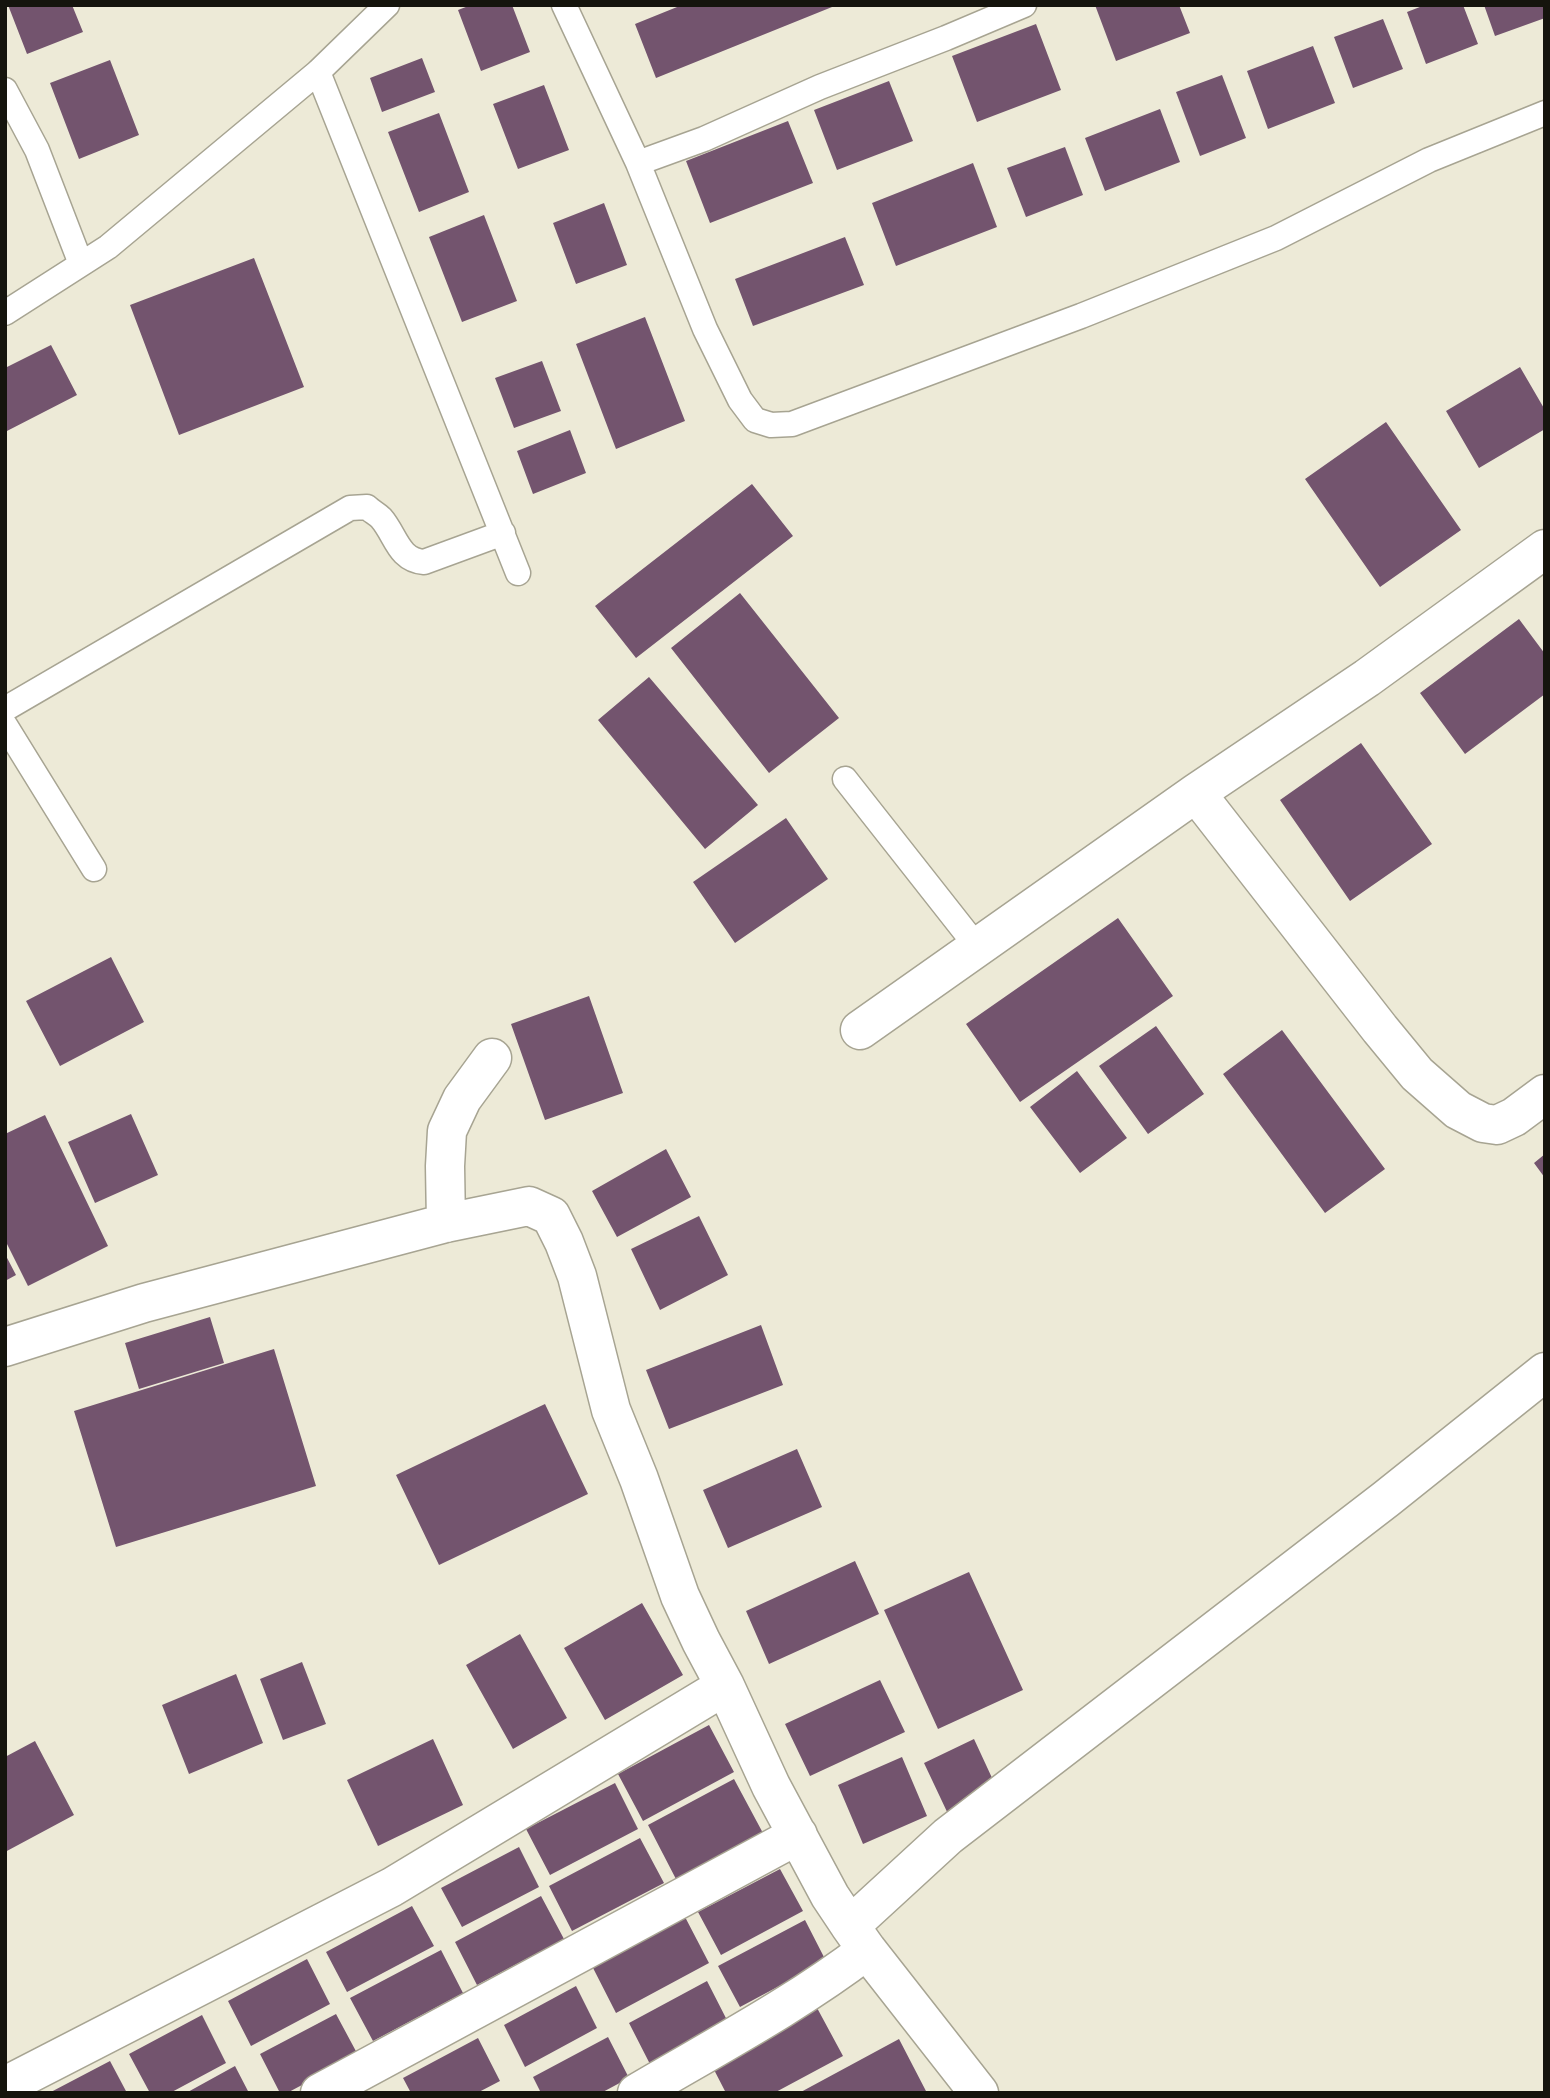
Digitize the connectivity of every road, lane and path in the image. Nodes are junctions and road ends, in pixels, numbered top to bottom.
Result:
1 (387, 5) edge
2 (564, 5) edge
3 (1024, 5) edge
4 (311, 78) junction
5 (5, 90) edge
6 (1545, 113) edge
7 (638, 163) junction
8 (81, 264) junction
9 (5, 313) edge
10 (494, 537) junction
11 (1545, 549) edge
12 (518, 573) dead end
13 (5, 709) edge
14 (5, 725) edge
15 (845, 779) dead end
16 (1196, 793) junction
17 (94, 869) dead end
18 (978, 947) junction
19 (860, 1030) dead end
20 (492, 1058) dead end
21 (1545, 1094) edge
22 (446, 1223) junction
23 (5, 1347) edge
24 (1545, 1373) edge
25 (725, 1686) junction
26 (798, 1835) junction
27 (859, 1938) junction
28 (5, 2086) edge
29 (320, 2093) edge
30 (637, 2093) edge
31 (979, 2093) edge

1 - 4 lane
2 - 7 lane
3 - 7 lane
4 - 8 lane
4 - 10 lane
5 - 8 lane
6 - 7 lane
8 - 9 lane
10 - 12 lane
10 - 13 lane
11 - 16 street
14 - 17 lane
15 - 18 lane
16 - 18 street
16 - 21 street
18 - 19 street
20 - 22 street
22 - 23 street
22 - 25 street
24 - 27 street
25 - 26 street
25 - 28 street
26 - 27 street
26 - 29 street
27 - 30 street
27 - 31 street

